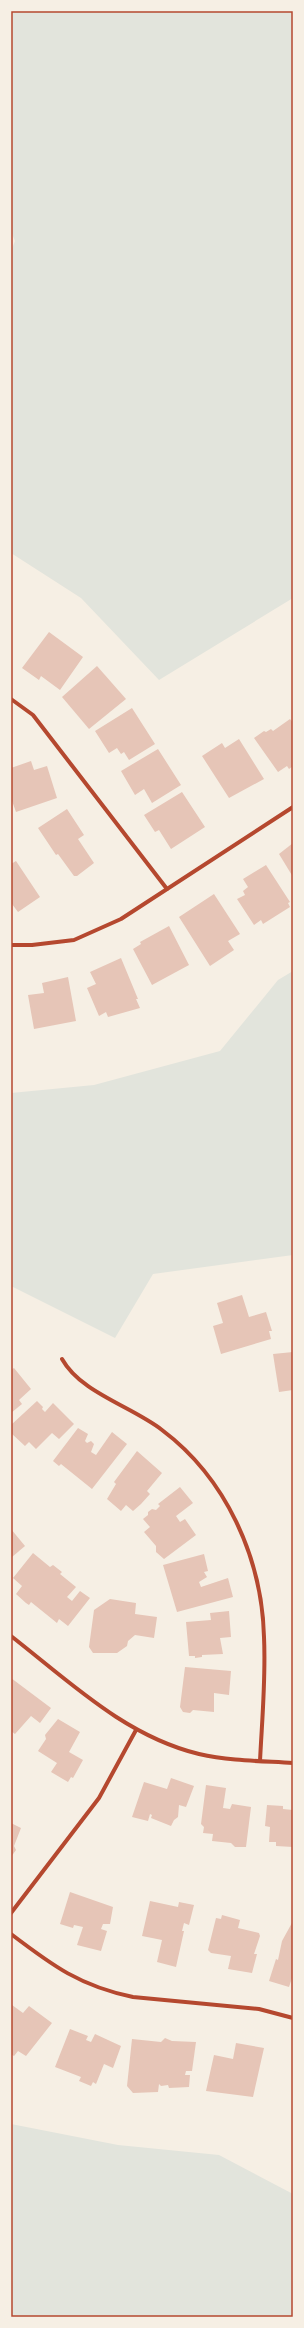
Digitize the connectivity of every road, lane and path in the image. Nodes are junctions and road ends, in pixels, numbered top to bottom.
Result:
1 (11, 699) edge
2 (293, 806) edge
3 (167, 889) junction
4 (11, 944) edge
5 (62, 1359) dead end
6 (11, 1636) edge
7 (136, 1730) junction
8 (260, 1761) junction
9 (293, 1763) edge
10 (11, 1913) edge
11 (11, 1934) edge
12 (293, 2018) edge

1 - 3 street
2 - 3 street
3 - 4 street
5 - 8 street
6 - 7 street
7 - 8 street
7 - 10 street
8 - 9 street
11 - 12 street

